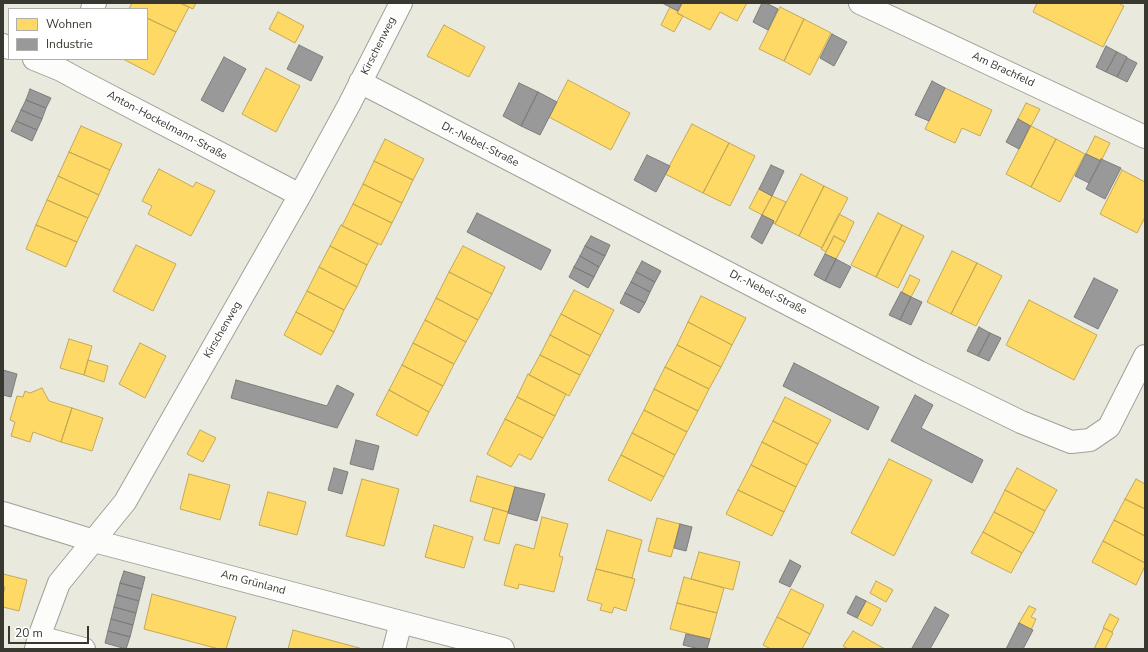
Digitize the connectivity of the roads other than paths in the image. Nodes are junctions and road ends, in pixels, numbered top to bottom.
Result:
1 (401, 3) edge
2 (860, 3) edge
3 (39, 60) edge
4 (64, 65) edge
5 (360, 82) junction
6 (1145, 137) edge
7 (300, 195) junction
8 (1145, 356) edge
9 (3, 513) edge
10 (94, 541) junction
11 (401, 622) junction
12 (38, 643) edge
13 (84, 649) edge
14 (394, 649) edge
15 (503, 649) edge

1 - 5 street, Kirschenweg
2 - 6 street, Am Brachfeld
3 - 4 street, Anton-Hockelmann-Straße
4 - 7 street, Anton-Hockelmann-Straße
5 - 7 street, Kirschenweg
5 - 8 street, Dr.-Nebel-Straße
7 - 10 street, Kirschenweg
9 - 10 street, Am Grünland
10 - 11 street, Am Grünland
10 - 12 street, Kirschenweg
11 - 14 street
11 - 15 street, Am Grünland
12 - 13 street

